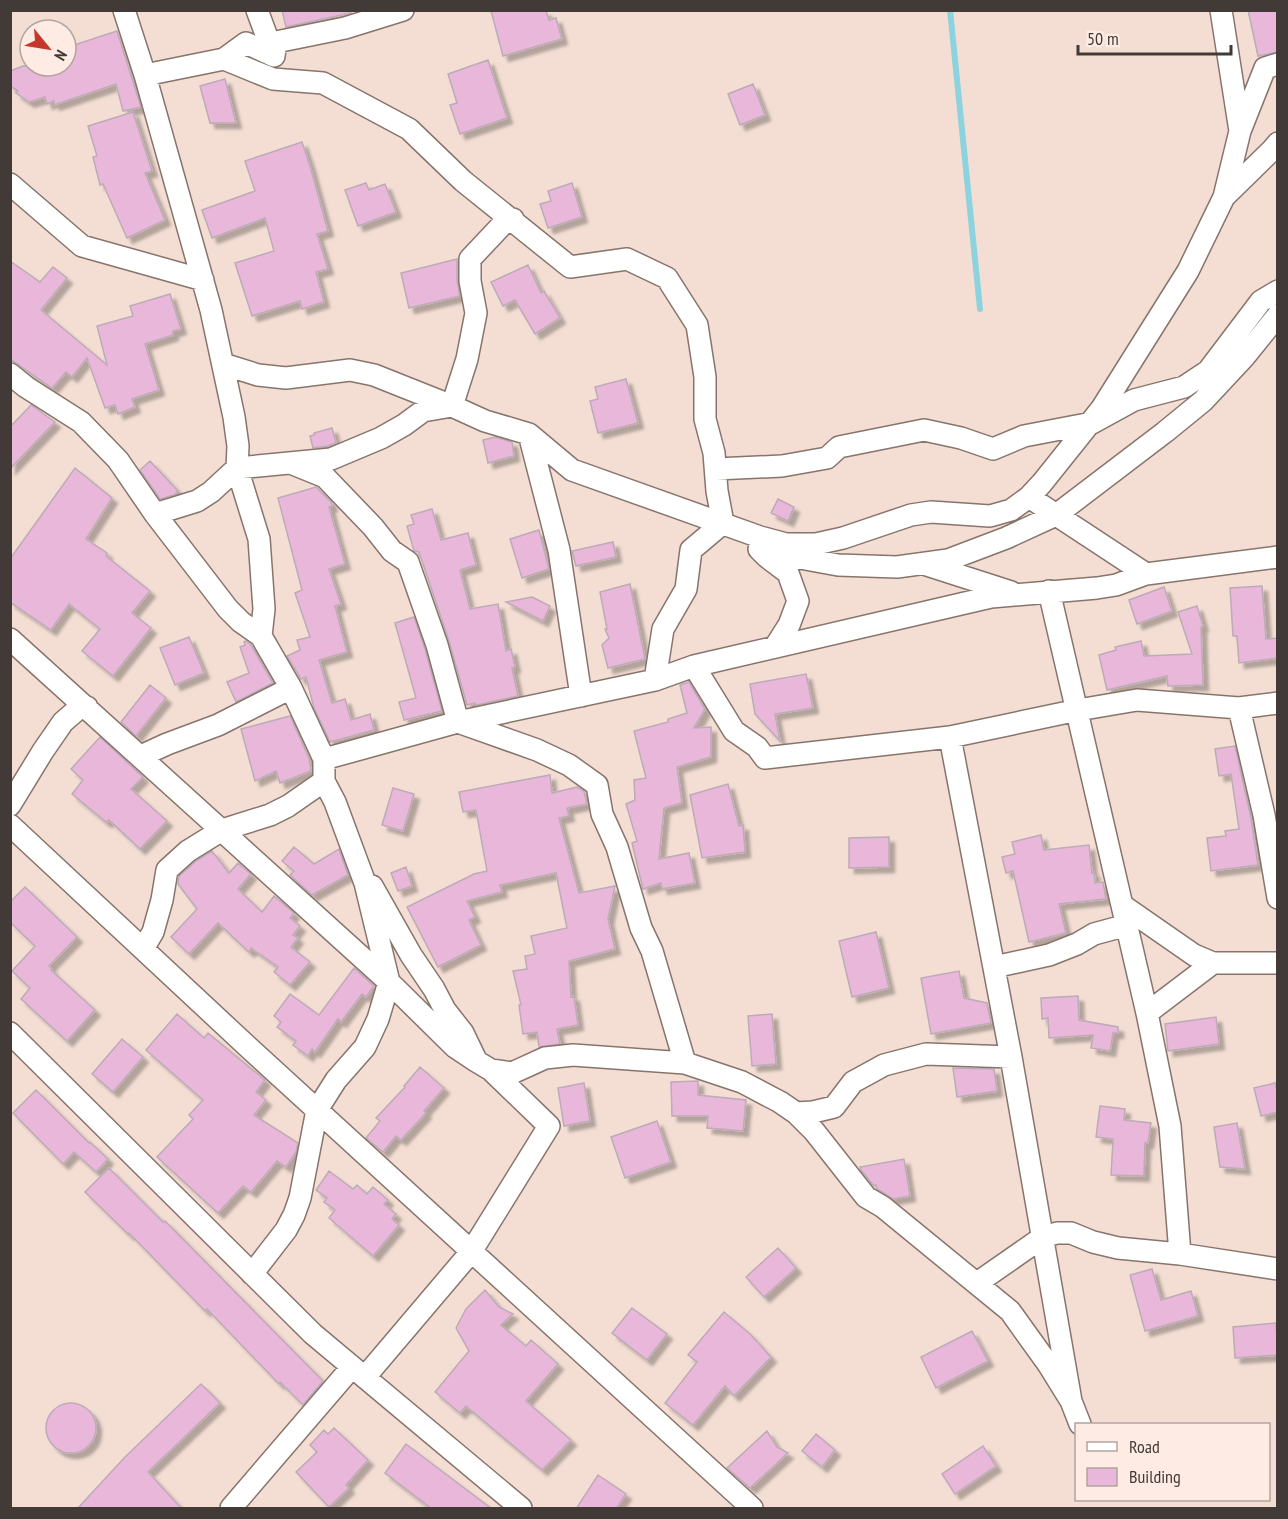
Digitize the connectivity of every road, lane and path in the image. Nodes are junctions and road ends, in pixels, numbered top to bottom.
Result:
1 (124, 10) edge
2 (257, 10) edge
3 (403, 10) edge
4 (1221, 10) edge
5 (274, 56) junction
6 (224, 59) junction
7 (1278, 64) edge
8 (145, 75) junction
9 (1240, 131) junction
10 (1278, 143) edge
11 (10, 184) edge
12 (1224, 197) junction
13 (513, 219) junction
14 (203, 280) junction
15 (1278, 291) edge
16 (1278, 315) edge
17 (223, 364) junction
18 (10, 374) edge
19 (452, 406) junction
20 (1092, 423) junction
21 (529, 434) junction
22 (292, 463) junction
23 (237, 468) junction
24 (716, 469) junction
25 (1029, 496) junction
26 (155, 514) junction
27 (1056, 515) junction
28 (723, 523) junction
29 (743, 531) junction
30 (1278, 557) edge
31 (921, 564) junction
32 (1146, 574) junction
33 (1049, 591) junction
34 (1018, 594) junction
35 (261, 636) junction
36 (10, 639) edge
37 (775, 647) junction
38 (694, 666) junction
39 (655, 680) junction
40 (291, 688) junction
41 (581, 696) junction
42 (1278, 703) edge
43 (87, 707) junction
44 (1239, 708) junction
45 (1078, 710) junction
46 (458, 722) junction
47 (950, 737) junction
48 (141, 756) junction
49 (324, 759) junction
50 (324, 781) junction
51 (10, 805) edge
52 (10, 825) edge
53 (222, 830) junction
54 (357, 861) junction
55 (1278, 898) edge
56 (1125, 915) junction
57 (143, 949) junction
58 (1213, 963) junction
59 (1278, 963) edge
60 (994, 967) junction
61 (389, 982) junction
62 (1147, 1013) junction
63 (10, 1033) edge
64 (1011, 1057) junction
65 (685, 1064) junction
66 (484, 1065) junction
67 (317, 1110) junction
68 (796, 1113) junction
69 (1043, 1237) junction
70 (471, 1252) junction
71 (1180, 1254) junction
72 (1278, 1269) edge
73 (252, 1274) junction
74 (977, 1283) junction
75 (359, 1372) junction
76 (1071, 1401) junction
77 (1079, 1423) edge
78 (231, 1509) edge
79 (521, 1509) edge
80 (752, 1509) edge

1 - 8 street
2 - 5 street
3 - 5 street
4 - 9 street
5 - 6 street
6 - 8 street
6 - 13 street
7 - 9 street
8 - 14 street
9 - 12 street
10 - 12 street
11 - 14 street
12 - 20 street
13 - 19 street
13 - 24 street
14 - 17 street
15 - 20 street
16 - 27 street
17 - 19 street
17 - 23 street
18 - 26 street
19 - 21 street
19 - 22 street
20 - 24 street
20 - 25 street
21 - 28 street
21 - 41 street
22 - 23 street
22 - 46 street
23 - 26 street
23 - 35 street
24 - 28 street
25 - 27 street
25 - 29 street
26 - 35 street
27 - 31 street
27 - 32 street
28 - 29 street
28 - 39 street
29 - 31 street
29 - 37 street
30 - 32 street
31 - 34 street
32 - 33 street
33 - 34 street
33 - 45 street
34 - 37 street
35 - 40 street
36 - 43 street
37 - 38 street
38 - 39 street
38 - 47 street
39 - 41 street
40 - 48 street
40 - 49 street
41 - 46 street
42 - 44 street
43 - 48 street
43 - 51 street
44 - 45 street
44 - 55 street
45 - 47 street
45 - 56 street
46 - 49 street
46 - 65 street
47 - 60 street
48 - 53 street
49 - 50 street
50 - 53 street
50 - 54 street
52 - 57 street
53 - 57 street
53 - 61 street
54 - 61 street
54 - 66 street
56 - 58 street
56 - 60 street
56 - 62 street
57 - 67 street
58 - 59 street
58 - 62 street
60 - 64 street
61 - 66 street
61 - 67 street
62 - 71 street
63 - 73 street
64 - 68 street
64 - 69 street
65 - 66 street
65 - 68 street
66 - 70 street
67 - 70 street
67 - 73 street
68 - 74 street
69 - 71 street
69 - 74 street
69 - 76 street
70 - 75 street
70 - 80 street
71 - 72 street
73 - 75 street
74 - 76 street
75 - 78 street
75 - 79 street
76 - 77 street

